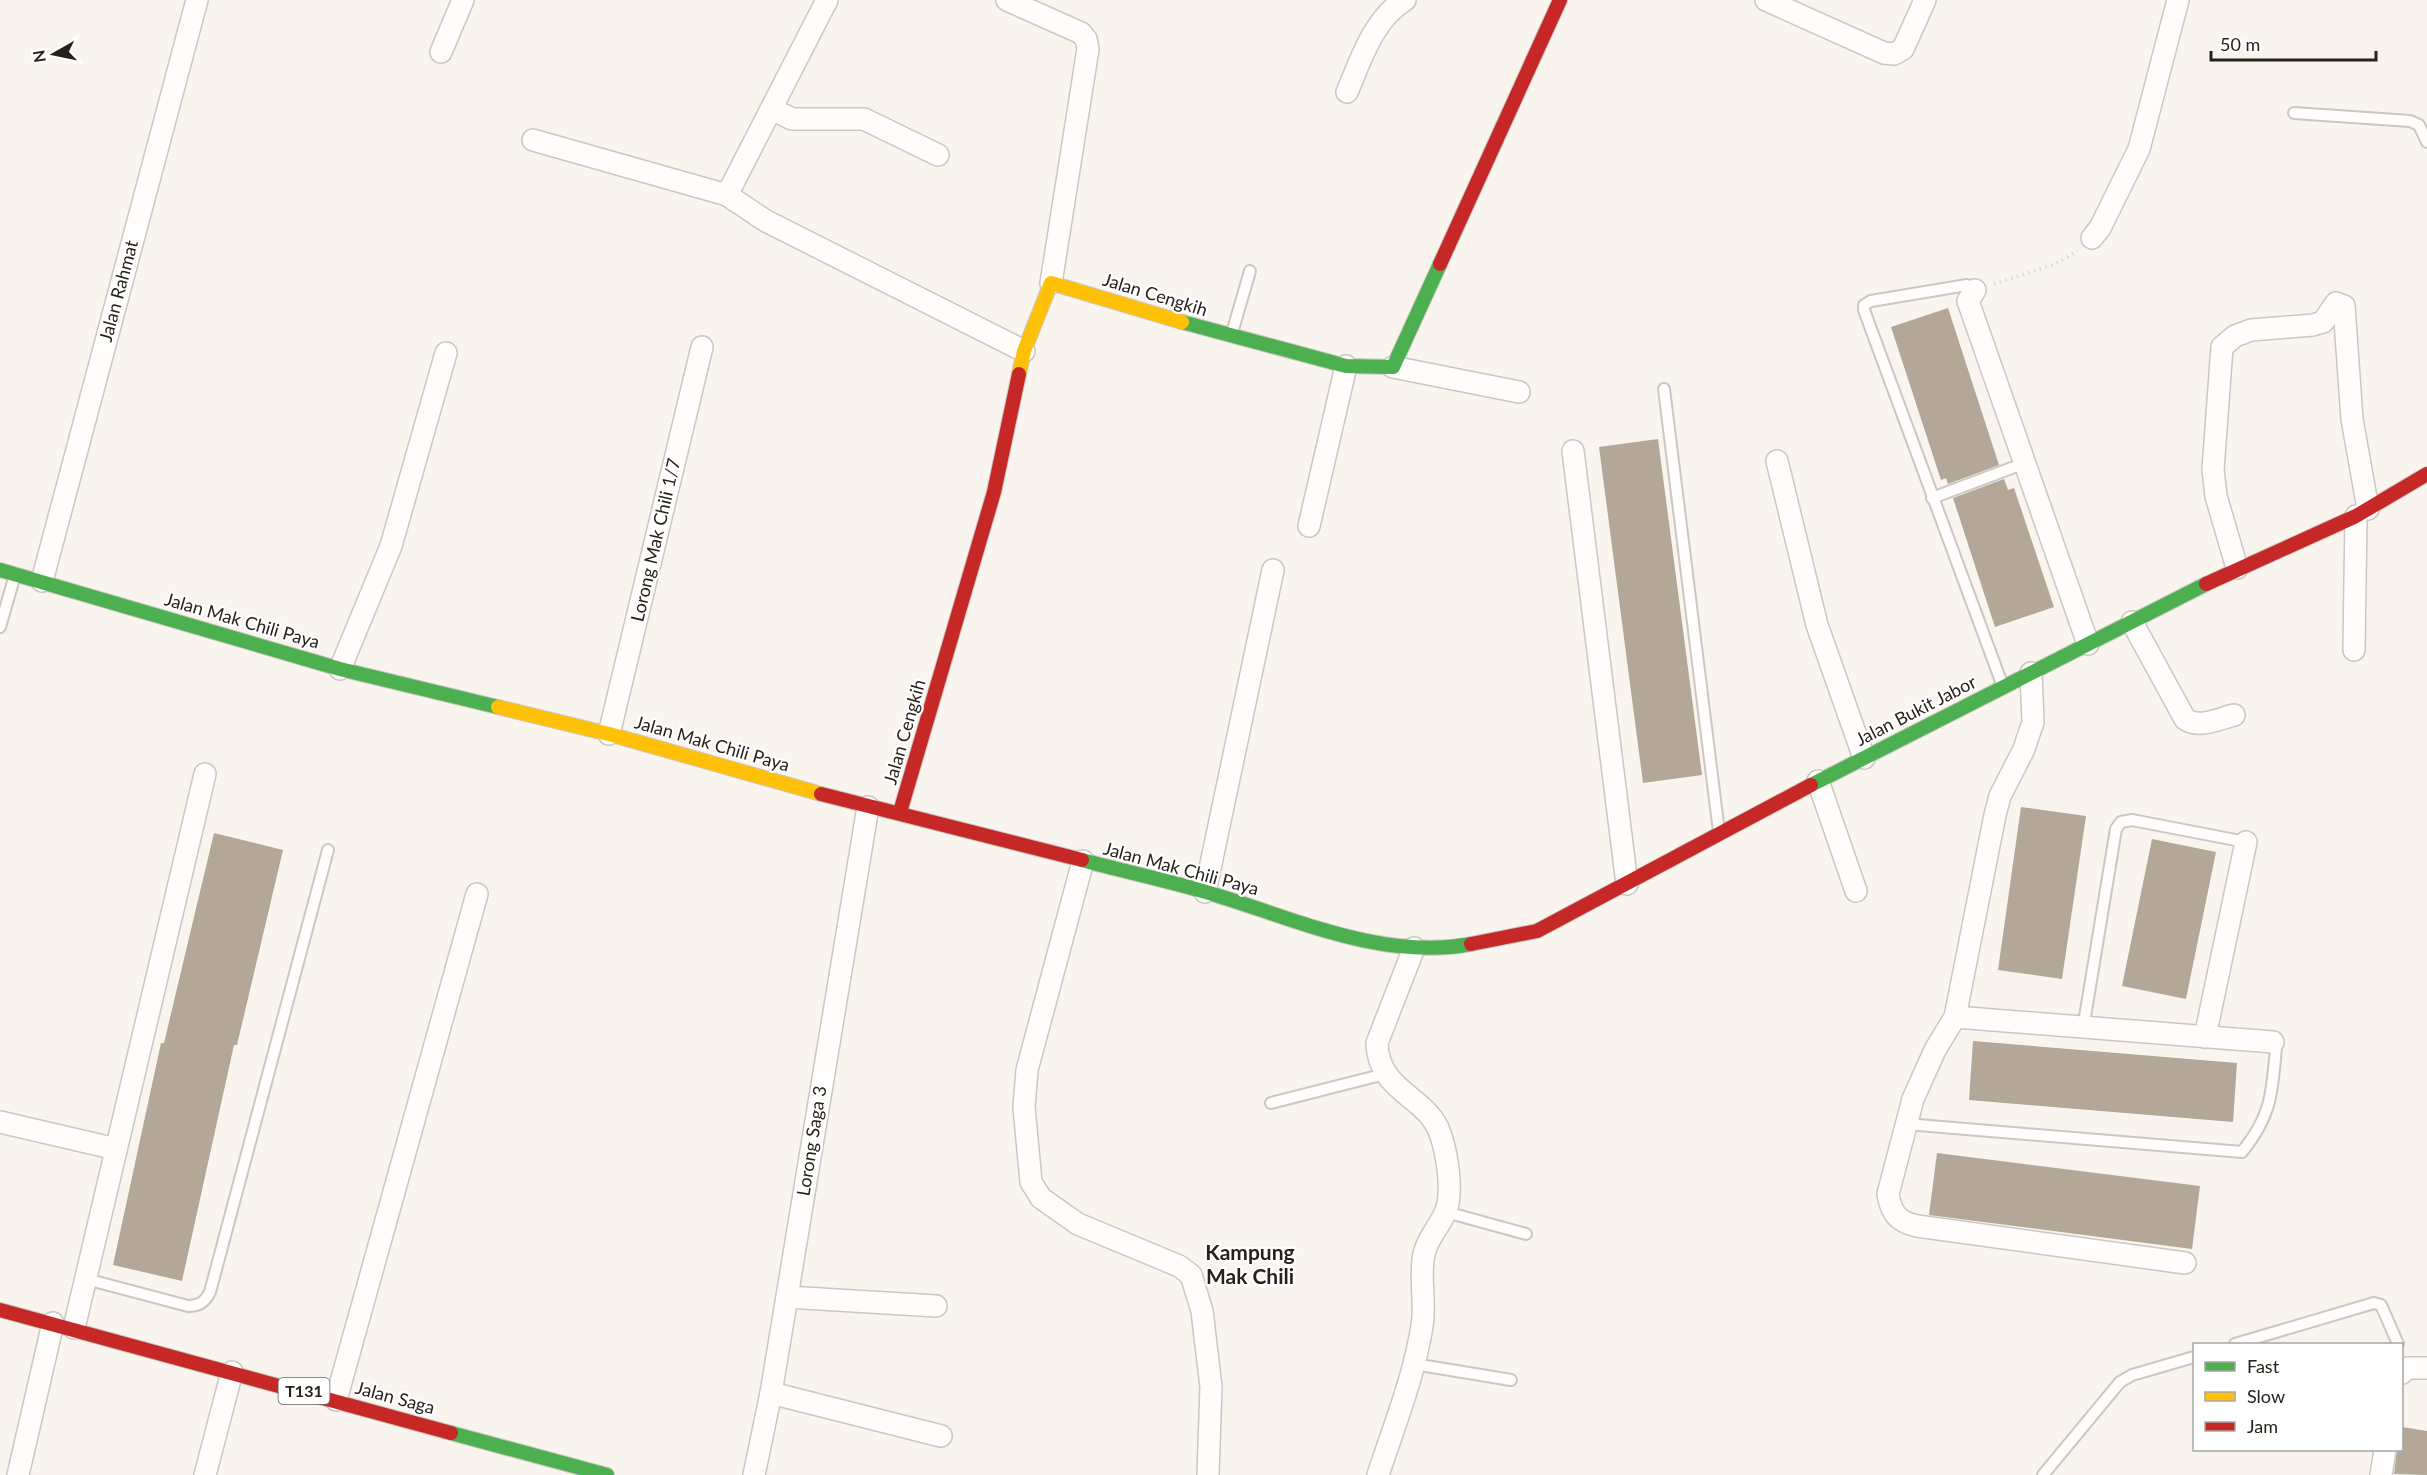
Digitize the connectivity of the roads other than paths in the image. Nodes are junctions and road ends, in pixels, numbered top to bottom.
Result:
1 (197, 0) edge
2 (463, 0) edge
3 (827, 0) edge
4 (1405, 0) edge
5 (1560, 0) edge
6 (1766, 0) edge
7 (1925, 0) edge
8 (2178, 0) edge
9 (1010, 1) edge
10 (441, 52) dead end
11 (1347, 92) dead end
12 (772, 109) junction
13 (2294, 113) dead end
14 (533, 140) dead end
15 (2427, 142) edge
16 (938, 155) dead end
17 (727, 195) junction
18 (2092, 238) road end
19 (1250, 271) dead end
20 (1052, 283) junction
21 (1975, 290) joint
22 (1231, 336) junction
23 (702, 347) dead end
24 (1024, 351) junction
25 (446, 353) dead end
26 (1346, 366) junction
27 (1393, 367) junction
28 (1664, 389) dead end
29 (1519, 392) dead end
30 (1573, 451) dead end
31 (1777, 460) dead end
32 (2025, 463) junction
33 (2427, 474) edge
34 (1932, 498) junction
35 (2362, 513) junction
36 (1309, 526) dead end
37 (2237, 568) junction
38 (0, 570) edge
39 (1273, 570) dead end
40 (15, 574) junction
41 (42, 581) junction
42 (2132, 622) junction
43 (0, 627) edge
44 (2088, 644) junction
45 (2354, 650) dead end
46 (340, 669) junction
47 (2031, 673) junction
48 (2003, 687) junction
49 (2234, 715) dead end
50 (609, 734) junction
51 (1864, 758) junction
52 (204, 774) dead end
53 (1818, 781) junction
54 (868, 807) junction
55 (900, 812) junction
56 (1720, 835) junction
57 (2246, 842) joint
58 (328, 850) dead end
59 (1083, 861) junction
60 (1627, 884) junction
61 (1856, 891) dead end
62 (1205, 892) junction
63 (477, 894) dead end
64 (1414, 948) junction
65 (1955, 1017) junction
66 (2083, 1029) junction
67 (2205, 1037) junction
68 (2273, 1042) joint
69 (1385, 1074) junction
70 (1271, 1103) dead end
71 (0, 1122) edge
72 (1906, 1124) junction
73 (116, 1149) junction
74 (1446, 1212) junction
75 (1526, 1234) dead end
76 (2186, 1263) dead end
77 (86, 1279) junction
78 (787, 1297) junction
79 (936, 1306) dead end
80 (0, 1310) edge
81 (53, 1323) junction
82 (75, 1328) junction
83 (2238, 1343) edge
84 (2398, 1343) edge
85 (2193, 1356) edge
86 (1414, 1364) junction
87 (232, 1372) junction
88 (1511, 1380) dead end
89 (771, 1393) junction
90 (336, 1400) junction
91 (941, 1436) dead end
92 (2385, 1451) edge
93 (18, 1475) edge
94 (205, 1475) edge
95 (606, 1475) edge
96 (754, 1475) edge
97 (1208, 1475) edge
98 (1378, 1475) edge
99 (2043, 1475) edge
100 (2380, 1475) edge

1 - 41 street, Jalan Rahmat
2 - 10 street
3 - 12 street
4 - 11 street
5 - 27 street
6 - 7 street
8 - 18 street
9 - 20 street
12 - 16 street
12 - 17 street
13 - 15 lane
14 - 17 street
17 - 24 street
19 - 22 lane
20 - 22 street, Jalan Cengkih
20 - 24 street, Jalan Cengkih
21 - 32 street
21 - 34 lane
22 - 26 street, Jalan Cengkih
23 - 50 street, Lorong Mak Chili 1/7
24 - 55 street, Jalan Cengkih
25 - 46 street
26 - 27 street, Jalan Cengkih
26 - 36 street
27 - 29 street
28 - 56 lane
30 - 60 street
31 - 51 street
32 - 34 lane
32 - 44 street
33 - 35 street, Jalan Bukit Jabor
34 - 48 lane
35 - 37 street, Jalan Bukit Jabor
35 - 37 street
35 - 45 street
37 - 42 street, Jalan Bukit Jabor
38 - 40 street, Jalan Mak Chili Paya
39 - 62 street
40 - 41 street, Jalan Mak Chili Paya
40 - 43 lane
41 - 46 street, Jalan Mak Chili Paya
42 - 44 street, Jalan Bukit Jabor
42 - 49 street
44 - 47 street, Jalan Bukit Jabor
46 - 50 street, Jalan Mak Chili Paya
47 - 48 street, Jalan Bukit Jabor
47 - 65 street
48 - 51 street, Jalan Bukit Jabor
50 - 54 street, Jalan Mak Chili Paya
51 - 53 street, Jalan Bukit Jabor
52 - 73 street
53 - 56 street, Jalan Bukit Jabor
53 - 61 street
54 - 55 street, Jalan Mak Chili Paya
54 - 78 street, Lorong Saga 3
55 - 59 street, Jalan Mak Chili Paya
56 - 60 street, Jalan Bukit Jabor
57 - 66 lane
57 - 67 street
58 - 77 lane
59 - 62 street, Jalan Mak Chili Paya
59 - 97 street
60 - 64 street, Jalan Bukit Jabor
62 - 64 street, Jalan Mak Chili Paya
63 - 90 street
64 - 69 street
65 - 66 street
65 - 72 street
66 - 67 street
67 - 68 street
68 - 72 lane
69 - 70 lane
69 - 74 street
71 - 73 street
72 - 76 street
73 - 77 street
74 - 75 lane
74 - 86 street
77 - 82 street
78 - 79 street
78 - 89 street, Lorong Saga 3
80 - 81 street, Jalan Saga / T131
81 - 82 street, Jalan Saga / T131
81 - 93 street
82 - 87 street, Jalan Saga / T131
83 - 84 lane
85 - 99 lane
86 - 88 lane
86 - 98 street
87 - 90 street, Jalan Saga / T131
87 - 94 street
89 - 91 street
89 - 96 street, Lorong Saga 3
90 - 95 street, Jalan Saga / T131
92 - 100 street

